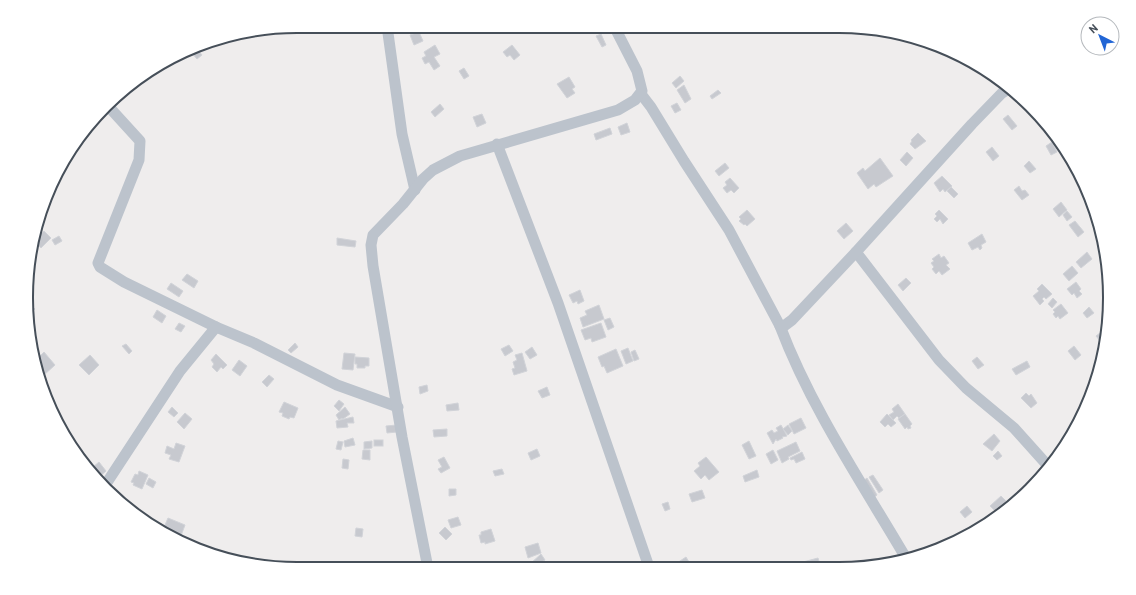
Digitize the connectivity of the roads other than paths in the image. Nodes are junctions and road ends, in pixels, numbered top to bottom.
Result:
1 (388, 33) edge
2 (618, 33) edge
3 (1004, 92) edge
4 (641, 94) junction
5 (111, 109) edge
6 (497, 144) junction
7 (415, 190) junction
8 (856, 252) junction
9 (780, 326) junction
10 (216, 327) junction
11 (398, 407) junction
12 (1045, 463) edge
13 (107, 482) edge
14 (903, 554) edge
15 (427, 562) edge
16 (647, 562) edge

1 - 7 street
2 - 4 street
3 - 8 street
4 - 6 street
4 - 9 street
5 - 10 street
6 - 7 street
6 - 16 street
7 - 11 street
8 - 9 street
8 - 12 street
9 - 14 street
10 - 11 street
10 - 13 street
11 - 15 street

